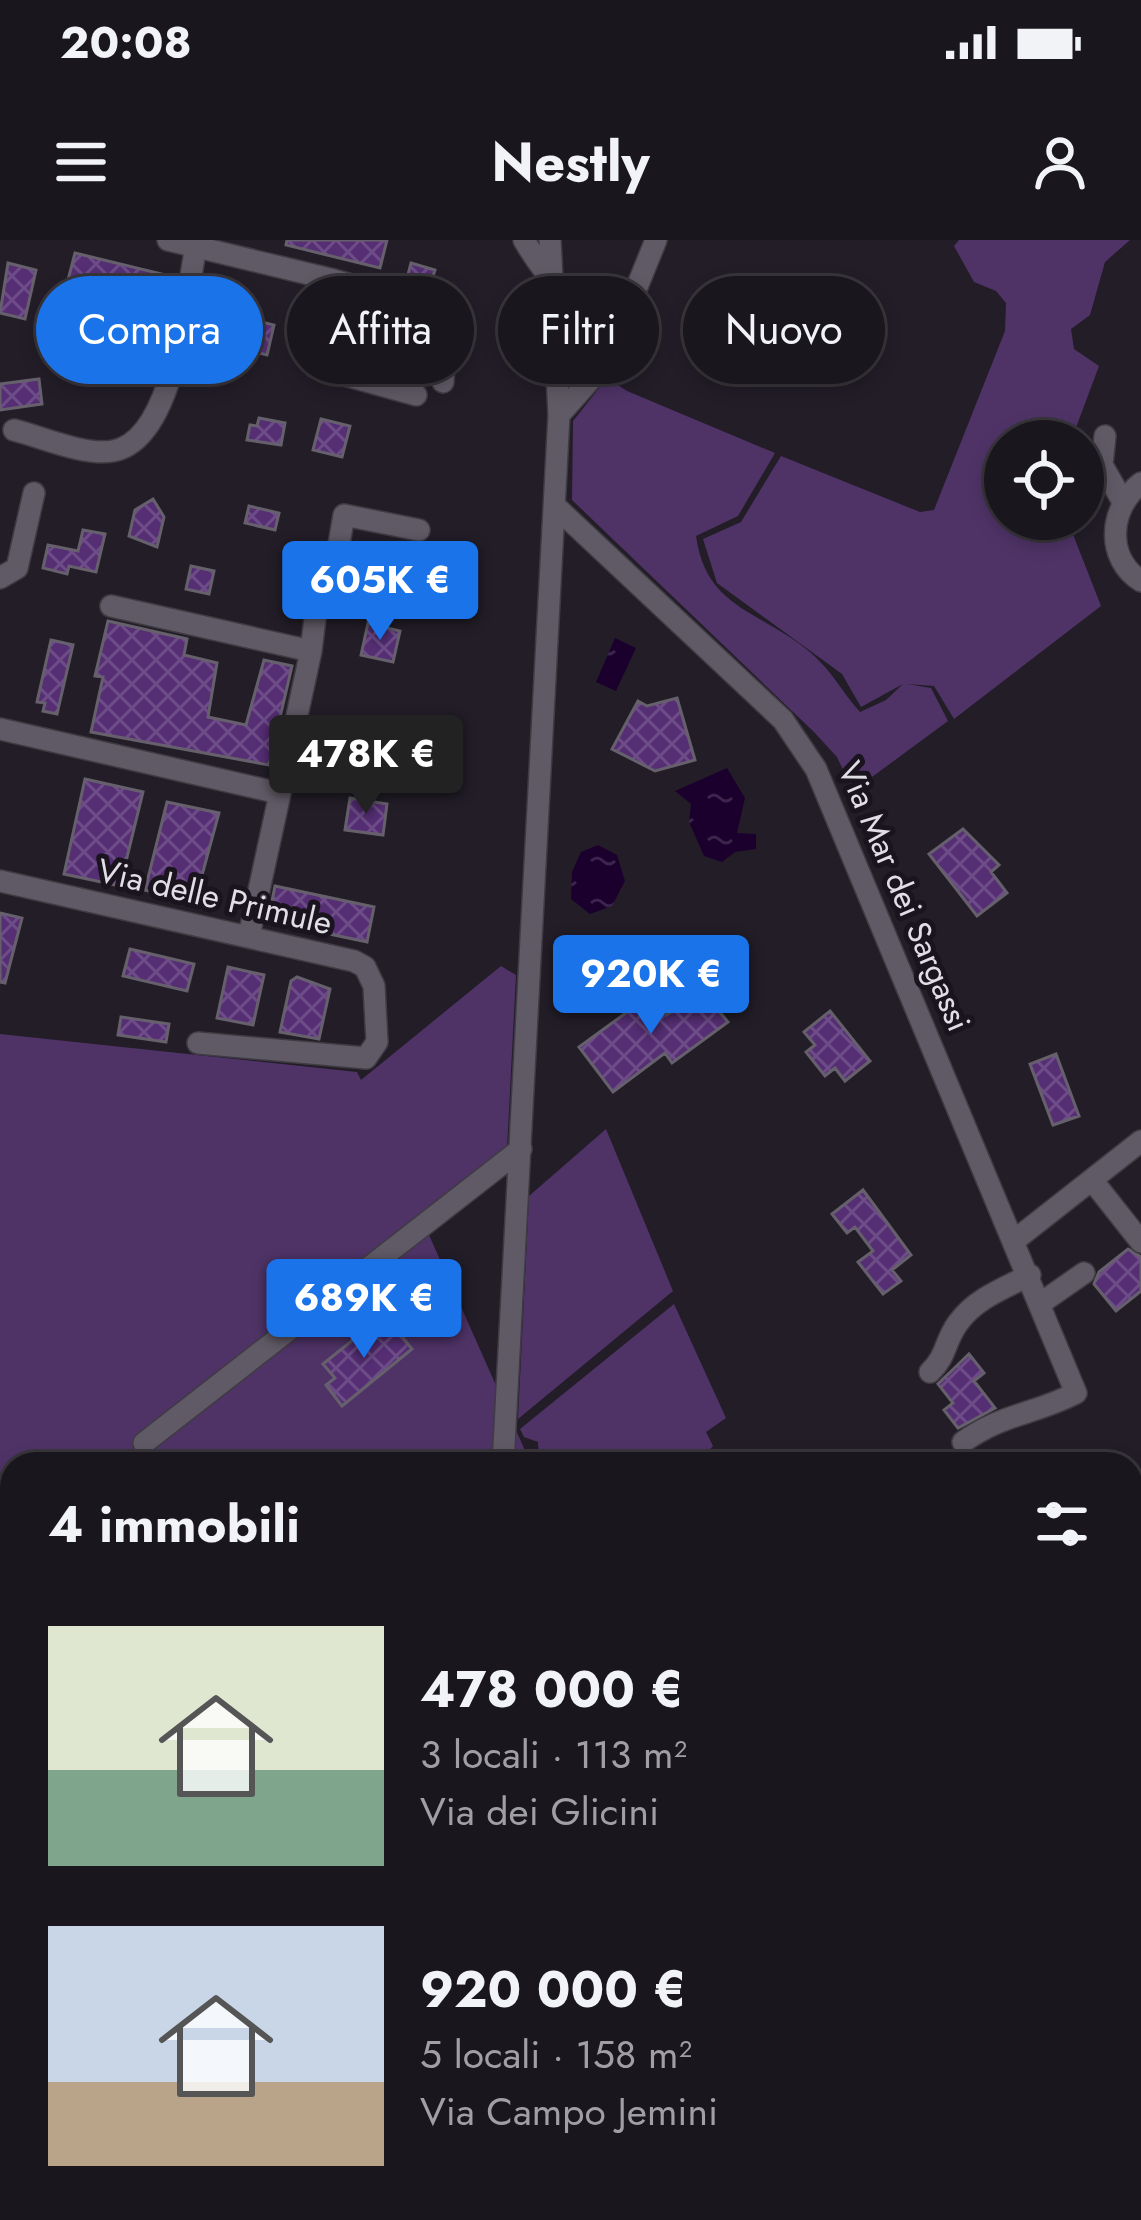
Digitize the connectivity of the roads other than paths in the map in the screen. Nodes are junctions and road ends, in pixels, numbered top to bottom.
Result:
1 (168, 240) edge
2 (524, 240) edge
3 (550, 240) edge
4 (656, 240) edge
5 (196, 246) junction
6 (318, 276) edge
7 (550, 276) edge
8 (553, 276) edge
9 (642, 276) edge
10 (376, 384) edge
11 (558, 384) edge
12 (589, 384) edge
13 (416, 395) dead end
14 (559, 415) junction
15 (14, 430) dead end
16 (1106, 436) dead end
17 (1141, 483) edge
18 (34, 493) dead end
19 (1123, 502) junction
20 (555, 506) junction
21 (419, 530) dead end
22 (0, 578) edge
23 (1141, 581) edge
24 (111, 606) dead end
25 (311, 651) junction
26 (0, 729) edge
27 (279, 794) junction
28 (0, 881) edge
29 (249, 936) junction
30 (199, 1043) dead end
31 (1141, 1142) edge
32 (521, 1149) junction
33 (1092, 1180) junction
34 (1016, 1240) junction
35 (1141, 1242) edge
36 (1084, 1273) dead end
37 (1030, 1275) junction
38 (1041, 1303) junction
39 (930, 1372) dead end
40 (144, 1442) dead end
41 (963, 1442) dead end
42 (504, 1452) edge

1 - 5 street
2 - 7 street
3 - 8 street
4 - 9 street
5 - 6 street
5 - 15 street
10 - 13 street
11 - 14 street
12 - 14 street
14 - 20 street
16 - 19 street
17 - 19 street
18 - 22 street
19 - 23 street
20 - 32 street
20 - 34 street, Via Mar dei Sargassi
21 - 25 street
24 - 25 street
25 - 27 street
26 - 27 street
27 - 29 street
28 - 29 street, Via delle Primule
29 - 30 street, Via delle Primule
31 - 33 street
32 - 40 street
32 - 42 street
33 - 34 street
33 - 35 street
34 - 37 street, Via Mar dei Sargassi
36 - 38 street
37 - 38 street, Via Mar dei Sargassi
37 - 39 street
38 - 41 street, Via Mar dei Sargassi

